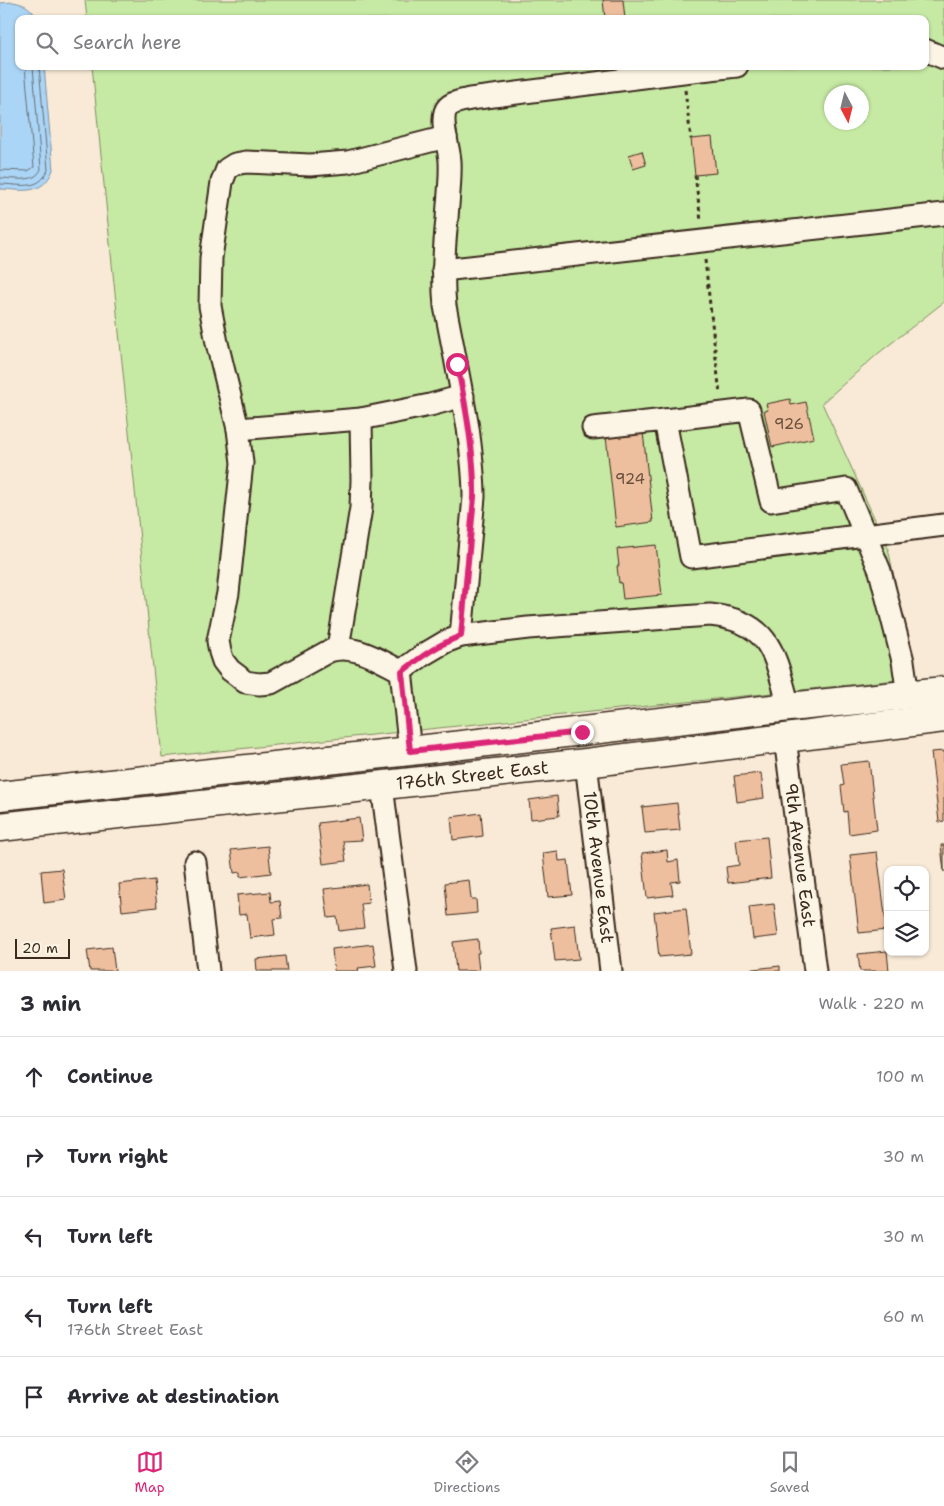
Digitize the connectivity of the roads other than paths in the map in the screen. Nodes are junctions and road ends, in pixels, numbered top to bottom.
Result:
1 (929, 52) edge
2 (944, 58) edge
3 (701, 70) edge
4 (446, 137) junction
5 (944, 214) edge
6 (443, 270) junction
7 (463, 396) junction
8 (361, 419) junction
9 (665, 420) junction
10 (593, 428) dead end
11 (238, 429) junction
12 (944, 525) edge
13 (864, 535) junction
14 (461, 636) junction
15 (338, 648) junction
16 (402, 672) junction
17 (944, 690) edge
18 (908, 695) junction
19 (789, 707) junction
20 (944, 718) edge
21 (785, 738) junction
22 (410, 751) junction
23 (586, 763) junction
24 (135, 781) junction
25 (382, 786) junction
26 (0, 796) edge
27 (0, 812) edge
28 (0, 827) edge
29 (195, 862) dead end
30 (208, 971) edge
31 (406, 971) edge
32 (611, 971) edge
33 (815, 971) edge

1 - 2 street
3 - 4 street
4 - 6 street
4 - 11 street
5 - 6 street
6 - 7 street
7 - 8 street
7 - 14 street
8 - 11 street
8 - 15 street
9 - 10 street
9 - 13 street
9 - 13 street
11 - 15 street
12 - 13 street
13 - 18 street
14 - 16 street
14 - 19 street
15 - 16 street
16 - 22 street
17 - 18 main road, 176th Street East
18 - 19 main road, 176th Street East
19 - 22 main road, 176th Street East
20 - 21 main road, 176th Street East
21 - 23 main road, 176th Street East
21 - 33 street, 9th Avenue East
22 - 24 main road, 176th Street East
23 - 25 main road, 176th Street East
23 - 32 street, 10th Avenue East
24 - 26 main road, 176th Street East
24 - 27 main road
25 - 28 main road, 176th Street East
25 - 31 street
29 - 30 street

